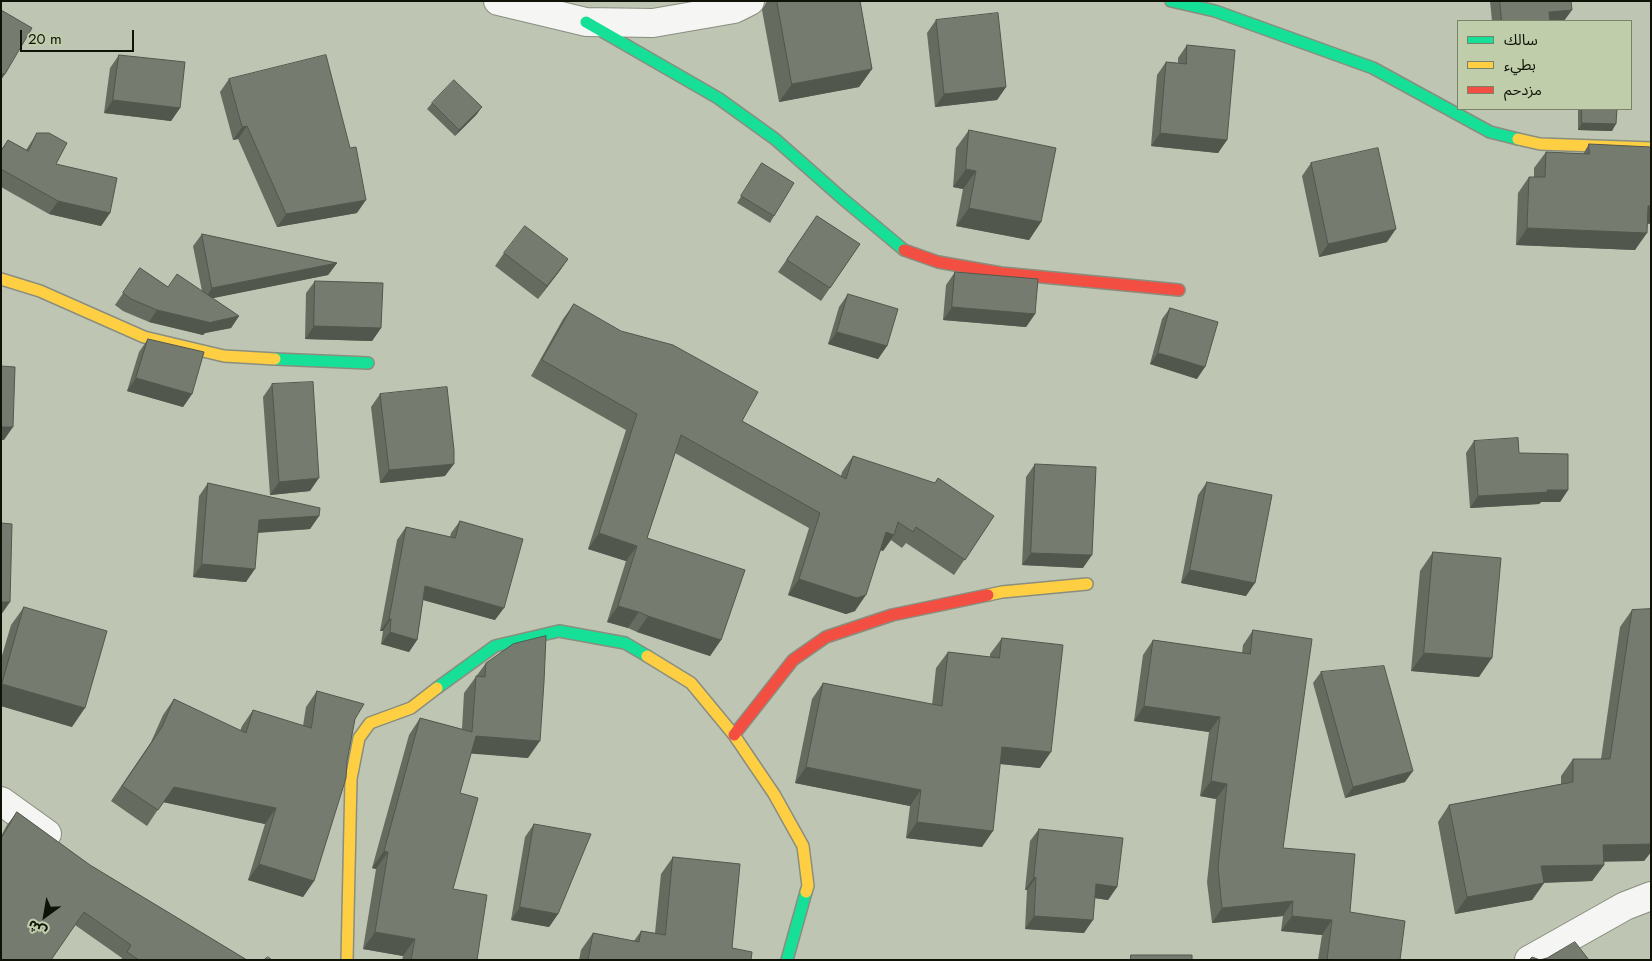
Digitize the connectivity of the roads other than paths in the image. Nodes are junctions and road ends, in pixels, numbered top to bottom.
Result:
1 (498, 1) edge
2 (750, 1) edge
3 (1171, 1) edge
4 (586, 22) junction
5 (1651, 148) edge
6 (1, 278) edge
7 (1179, 290) dead end
8 (368, 363) dead end
9 (1088, 584) dead end
10 (734, 734) junction
11 (1, 801) edge
12 (65, 848) edge
13 (1651, 896) edge
14 (347, 960) edge
15 (787, 960) edge
16 (1529, 960) edge

1 - 4 street
2 - 4 street
3 - 5 street
4 - 7 street
6 - 8 street
9 - 10 street
10 - 14 street
10 - 15 street
11 - 12 street
13 - 16 street

